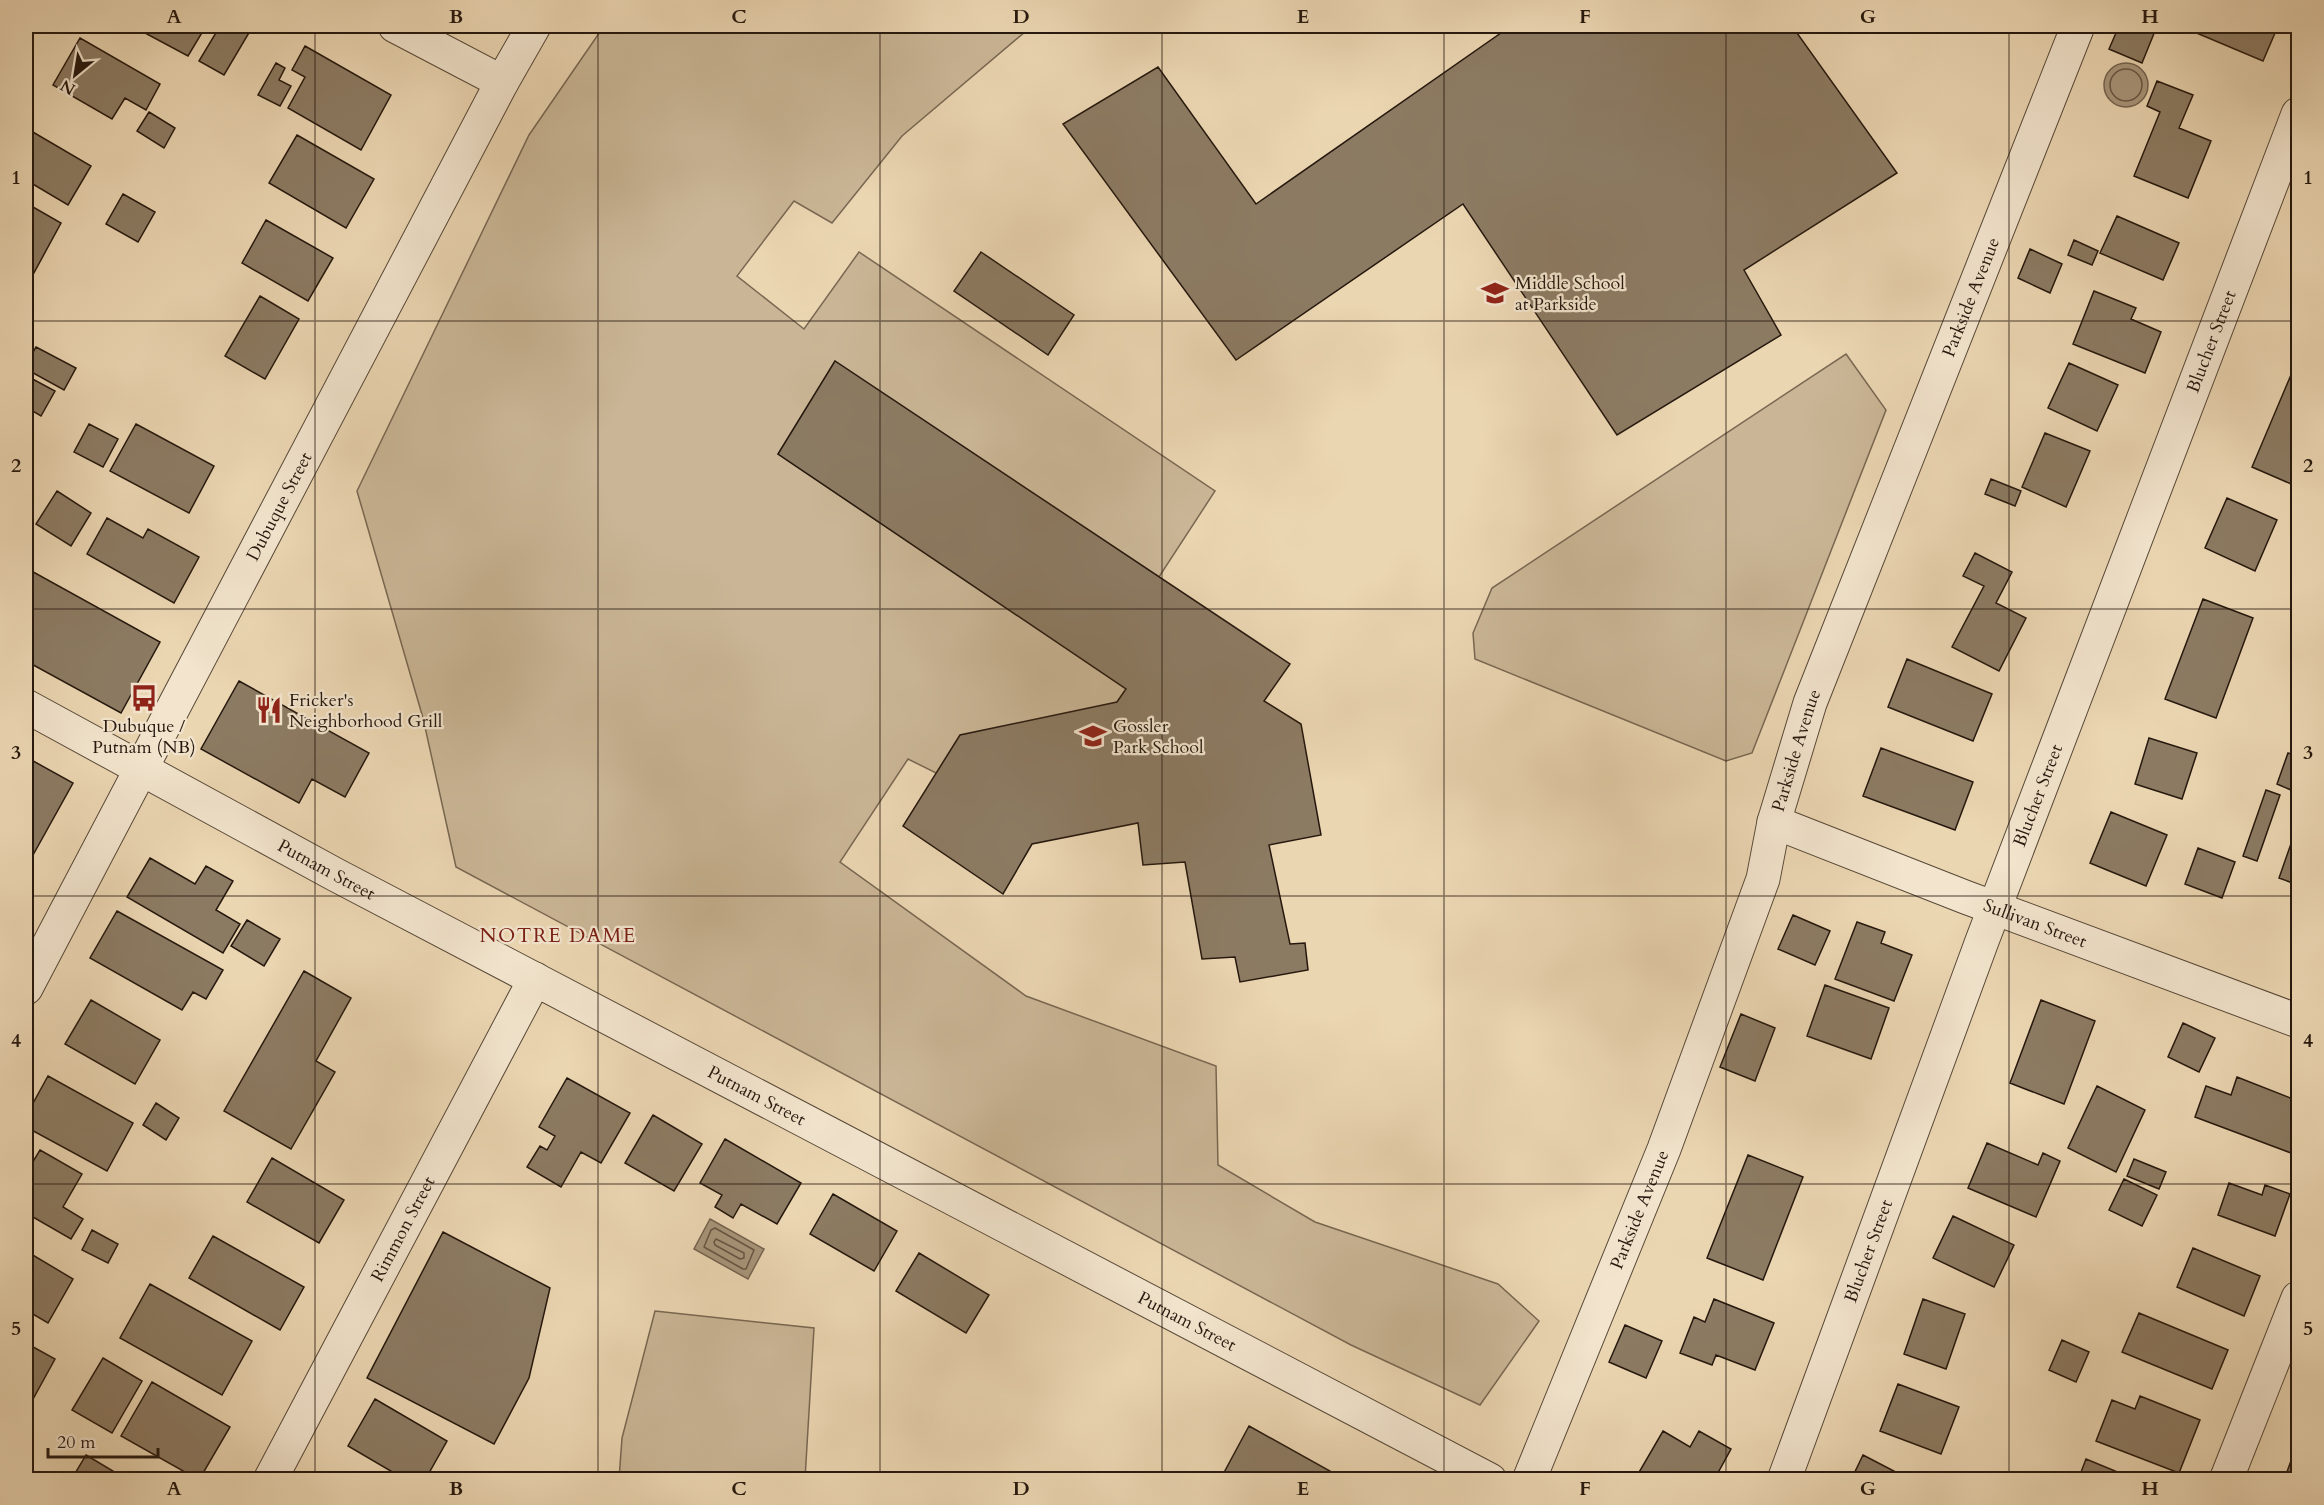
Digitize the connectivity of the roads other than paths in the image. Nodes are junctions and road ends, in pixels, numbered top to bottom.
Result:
1 (395, 26) edge
2 (534, 26) edge
3 (2078, 26) edge
4 (502, 82) junction
5 (2298, 114) edge
6 (26, 705) edge
7 (142, 768) junction
8 (1774, 822) junction
9 (1995, 907) junction
10 (535, 979) junction
11 (26, 988) edge
12 (2298, 1021) edge
13 (2298, 1298) edge
14 (270, 1479) edge
15 (1489, 1479) edge
16 (1529, 1479) edge
17 (1784, 1479) edge
18 (2226, 1479) edge

1 - 4 street
2 - 4 street, Dubuque Street
3 - 8 street, Parkside Avenue
4 - 7 street, Dubuque Street
5 - 9 street, Blucher Street
6 - 7 street, Putnam Street
7 - 10 street, Putnam Street
7 - 11 street, Dubuque Street
8 - 9 street, Sullivan Street
8 - 16 street, Parkside Avenue
9 - 12 street, Sullivan Street
9 - 17 street, Blucher Street
10 - 14 street, Rimmon Street
10 - 15 street, Putnam Street
13 - 18 street

